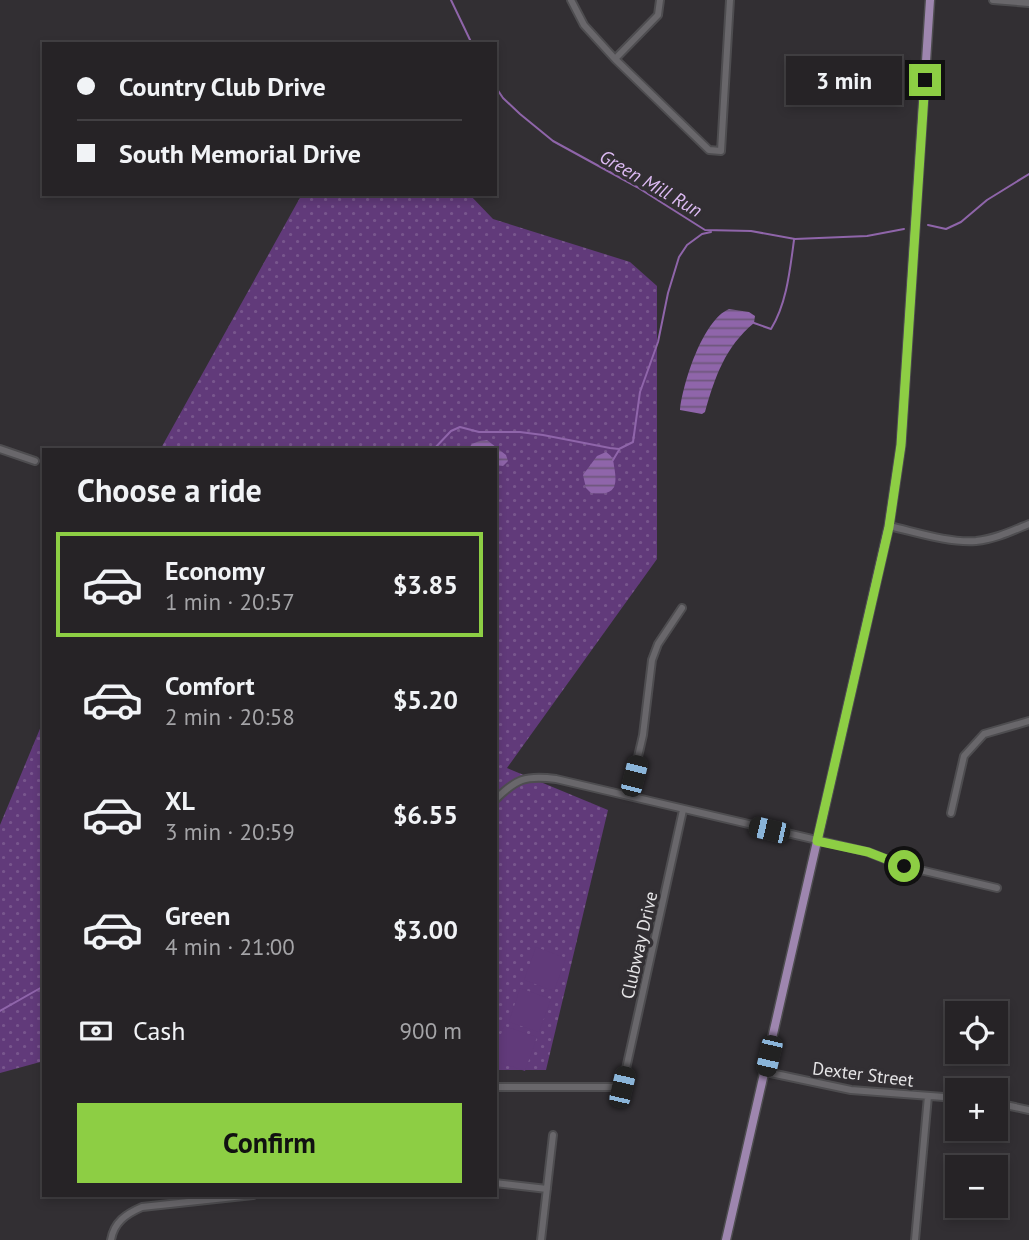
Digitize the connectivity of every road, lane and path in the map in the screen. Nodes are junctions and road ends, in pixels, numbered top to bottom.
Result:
1 (571, 0) edge
2 (660, 0) edge
3 (730, 0) edge
4 (930, 0) edge
5 (993, 0) edge
6 (1029, 3) edge
7 (615, 59) junction
8 (0, 449) edge
9 (35, 461) dead end
10 (1029, 524) edge
11 (889, 527) junction
12 (682, 608) dead end
13 (1029, 721) edge
14 (629, 796) junction
15 (497, 798) edge
16 (683, 810) junction
17 (951, 813) dead end
18 (817, 841) junction
19 (998, 888) dead end
20 (766, 1072) junction
21 (497, 1087) edge
22 (928, 1096) junction
23 (945, 1097) edge
24 (1008, 1106) edge
25 (1029, 1110) edge
26 (553, 1135) dead end
27 (497, 1183) edge
28 (547, 1189) junction
29 (236, 1197) edge
30 (111, 1240) edge
31 (541, 1240) edge
32 (726, 1240) edge
33 (915, 1240) edge

1 - 7 street
2 - 7 street
3 - 7 street
4 - 11 main road
5 - 6 street
8 - 9 street
10 - 11 street
11 - 18 main road
12 - 14 street
13 - 17 street
14 - 15 street
14 - 16 street
16 - 18 street
16 - 21 street, Clubway Drive
18 - 19 street
18 - 20 main road
20 - 22 street, Dexter Street
20 - 32 main road
22 - 23 street, Dexter Street
22 - 33 street
24 - 25 street
26 - 28 street
27 - 28 street
28 - 31 street
29 - 30 street

